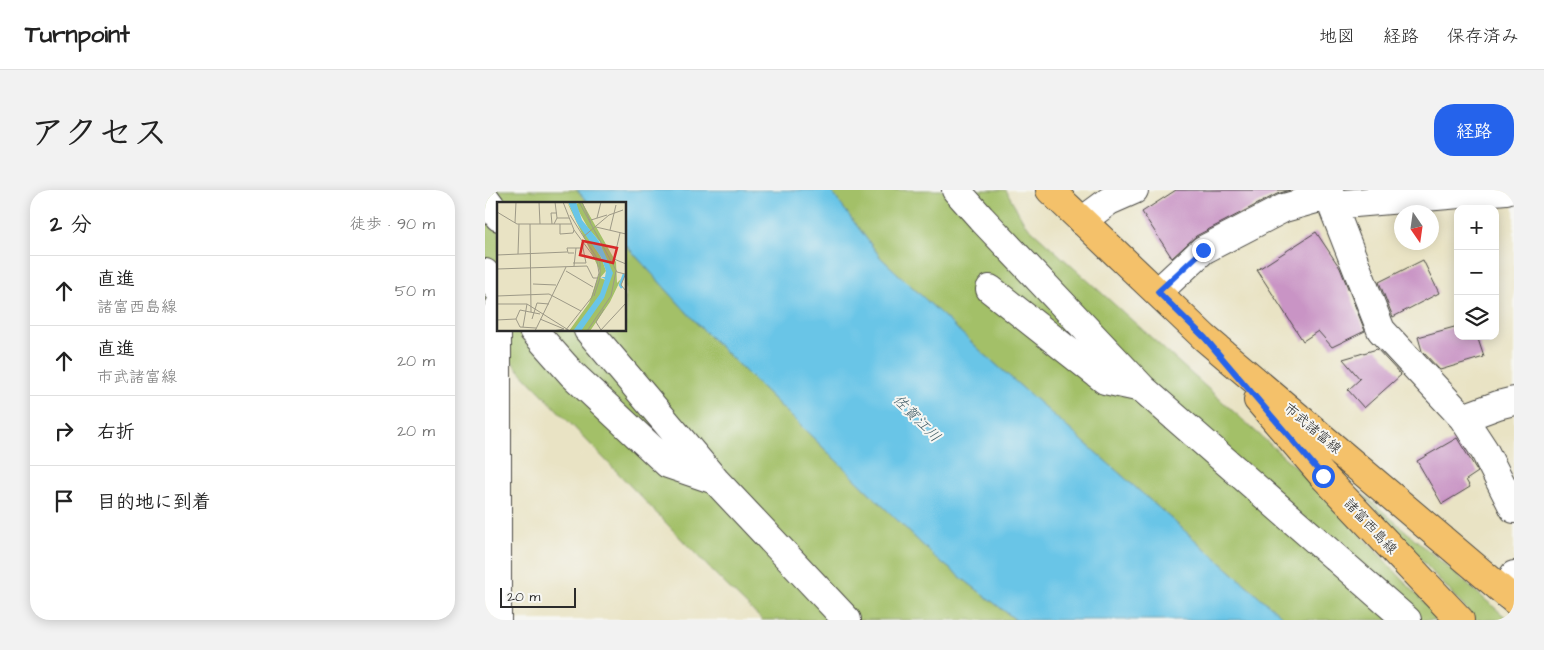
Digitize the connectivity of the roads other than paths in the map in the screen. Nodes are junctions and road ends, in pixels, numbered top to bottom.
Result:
1 (956, 190) edge
2 (1050, 190) edge
3 (1134, 190) edge
4 (1506, 190) edge
5 (1330, 197) edge
6 (485, 198) edge
7 (497, 213) edge
8 (1082, 220) junction
9 (485, 273) edge
10 (497, 288) edge
11 (990, 289) dead end
12 (1158, 292) junction
13 (497, 312) edge
14 (497, 331) edge
15 (497, 331) edge
16 (534, 331) edge
17 (589, 331) edge
18 (1205, 338) junction
19 (1142, 388) junction
20 (1514, 401) edge
21 (1463, 418) junction
22 (715, 480) junction
23 (1514, 509) edge
24 (1512, 590) edge
25 (497, 620) edge
26 (847, 620) edge
27 (1407, 620) edge
28 (1460, 620) edge

1 - 19 street
2 - 8 main road, 市武諸富線
3 - 8 street
4 - 5 street
5 - 12 street
5 - 21 street
6 - 7 street
8 - 12 main road, 市武諸富線
9 - 10 street
11 - 19 street
12 - 18 main road, 市武諸富線
13 - 14 street
15 - 25 street
16 - 22 street
17 - 22 street
18 - 24 main road, 市武諸富線
18 - 28 main road, 諸富西島線
19 - 27 street
20 - 21 street
21 - 23 street
22 - 26 street

